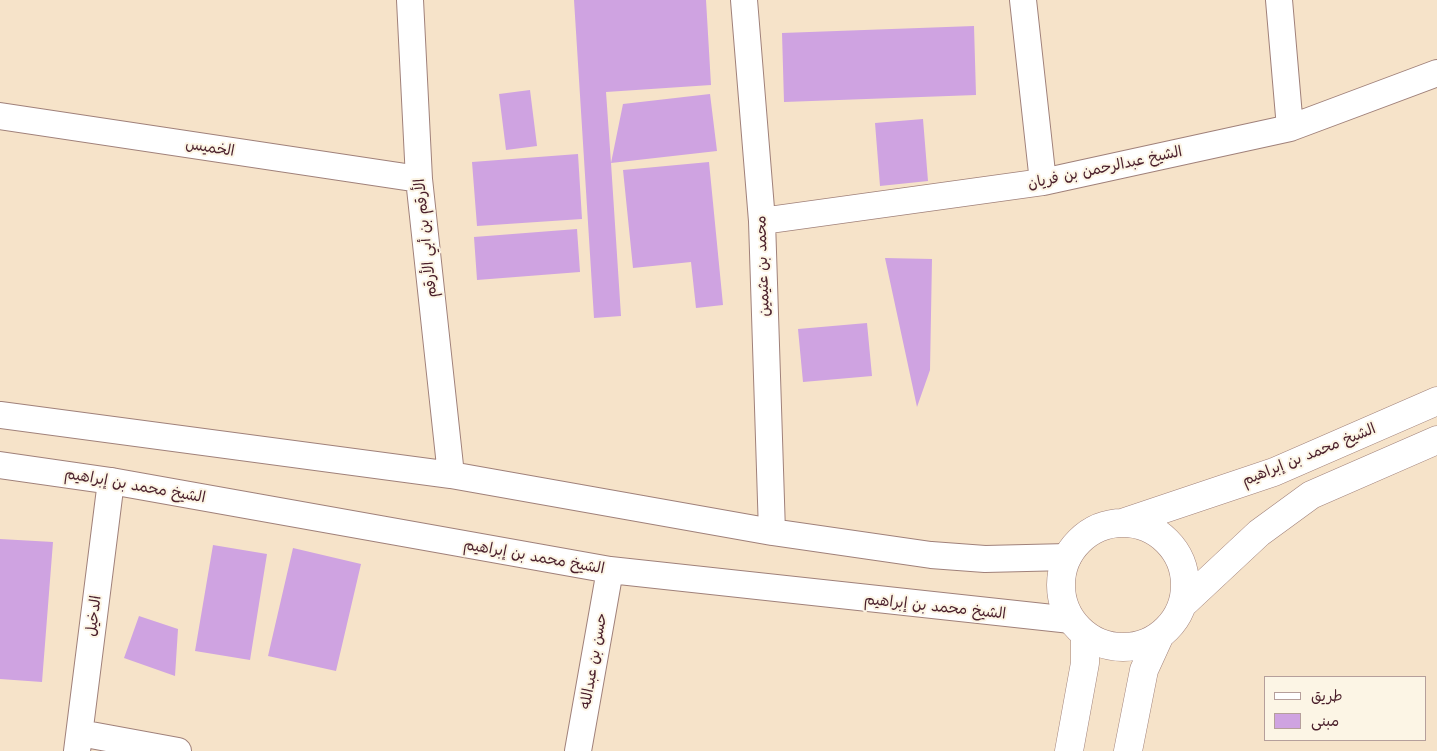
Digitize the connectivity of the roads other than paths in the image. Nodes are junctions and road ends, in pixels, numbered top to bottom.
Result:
1 (410, 0) edge
2 (744, 0) edge
3 (1023, 0) edge
4 (1279, 0) edge
5 (1437, 73) edge
6 (0, 116) edge
7 (1290, 128) junction
8 (419, 179) junction
9 (1043, 182) junction
10 (762, 221) junction
11 (1437, 401) edge
12 (0, 416) edge
13 (1437, 440) edge
14 (0, 465) edge
15 (451, 475) junction
16 (111, 481) junction
17 (1122, 522) junction
18 (772, 532) junction
19 (1068, 557) junction
20 (610, 570) junction
21 (1183, 604) junction
22 (1078, 628) junction
23 (1160, 635) junction
24 (79, 742) edge
25 (178, 751) edge
26 (578, 751) edge
27 (1069, 751) edge
28 (1128, 751) edge

1 - 8 street, الأرقم بن أبي الأرقم
2 - 10 street, محمد بن عثيمين
3 - 9 street
4 - 7 street
5 - 7 street, الشيخ عبدالرحمن بن فريان
6 - 8 street, الخميس
7 - 9 street, الشيخ عبدالرحمن بن فريان
8 - 15 street, الأرقم بن أبي الأرقم
9 - 10 street, الشيخ عبدالرحمن بن فريان
10 - 18 street, محمد بن عثيمين
11 - 17 main road, الشيخ محمد بن إبراهيم
12 - 15 street
13 - 21 main road
14 - 16 street, الشيخ محمد بن إبراهيم
15 - 18 street
16 - 20 street, الشيخ محمد بن إبراهيم
16 - 24 street, الدخيل
17 - 19 main road
17 - 21 main road
18 - 19 street
19 - 22 main road
20 - 22 street, الشيخ محمد بن إبراهيم
20 - 26 street, حسن بن عبدالله
21 - 23 main road
22 - 23 main road
22 - 27 main road
23 - 28 main road
24 - 25 street

